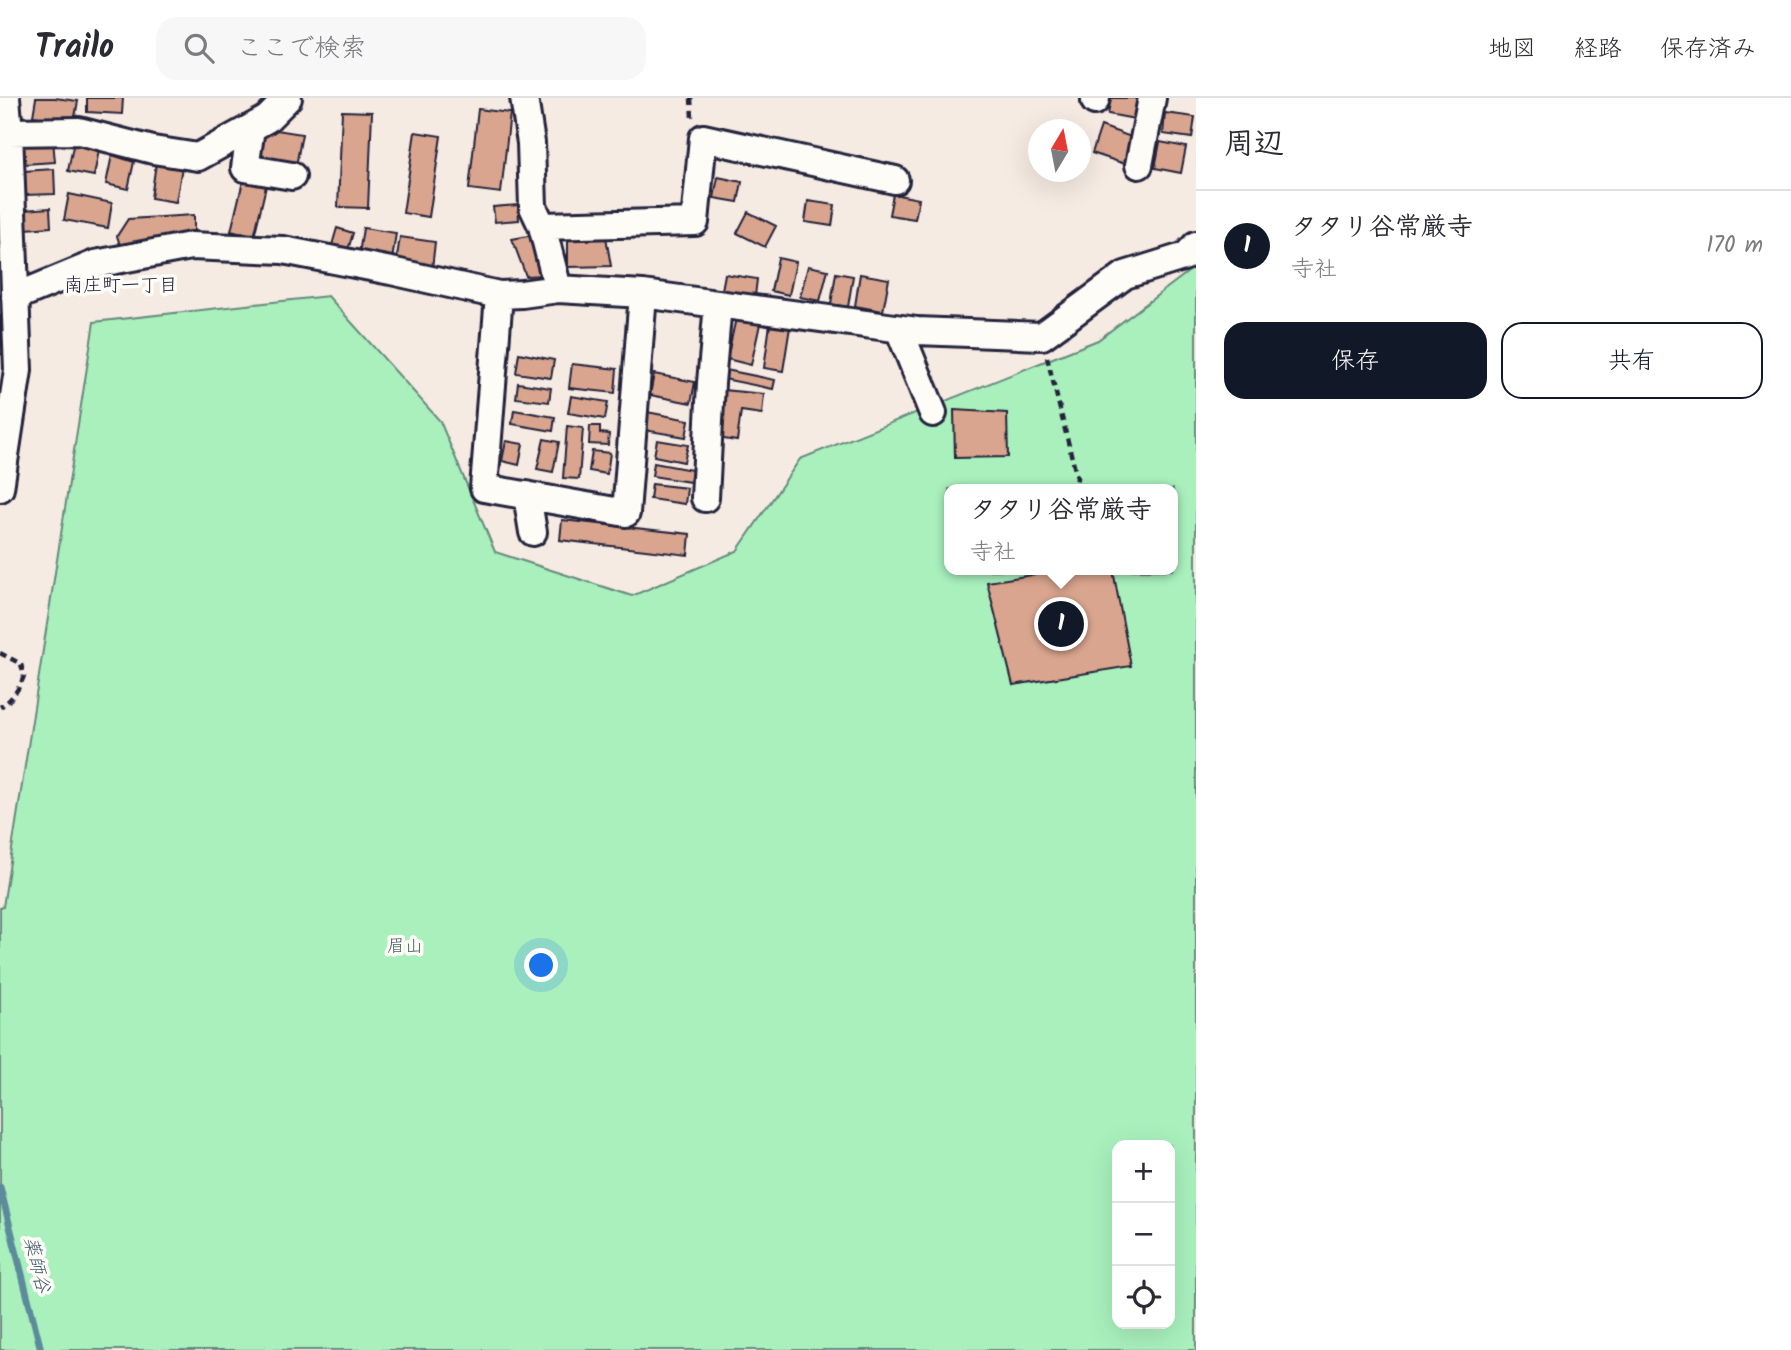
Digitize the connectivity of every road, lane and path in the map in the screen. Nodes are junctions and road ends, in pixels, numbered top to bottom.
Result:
1 (6, 98) edge
2 (288, 98) edge
3 (524, 98) edge
4 (1152, 98) edge
5 (251, 128) junction
6 (9, 132) junction
7 (1139, 165) dead end
8 (292, 176) dead end
9 (895, 180) dead end
10 (542, 226) junction
11 (1196, 245) edge
12 (558, 289) junction
13 (10, 293) edge
14 (643, 294) junction
15 (499, 295) junction
16 (719, 304) junction
17 (900, 329) junction
18 (1042, 335) junction
19 (933, 413) dead end
20 (1076, 484) edge
21 (0, 488) edge
22 (527, 495) junction
23 (705, 498) dead end
24 (533, 532) dead end
25 (0, 653) edge
26 (0, 707) edge

1 - 6 street
2 - 5 street
3 - 10 street
4 - 7 street
5 - 6 street
5 - 8 street
6 - 13 street
9 - 10 street
10 - 12 street
11 - 18 street
12 - 14 street
12 - 15 street
13 - 15 street
13 - 21 street
14 - 16 street
14 - 22 street
15 - 22 street
16 - 17 street
16 - 23 street
17 - 18 street
17 - 19 street
18 - 20 path
22 - 24 street
25 - 26 path

